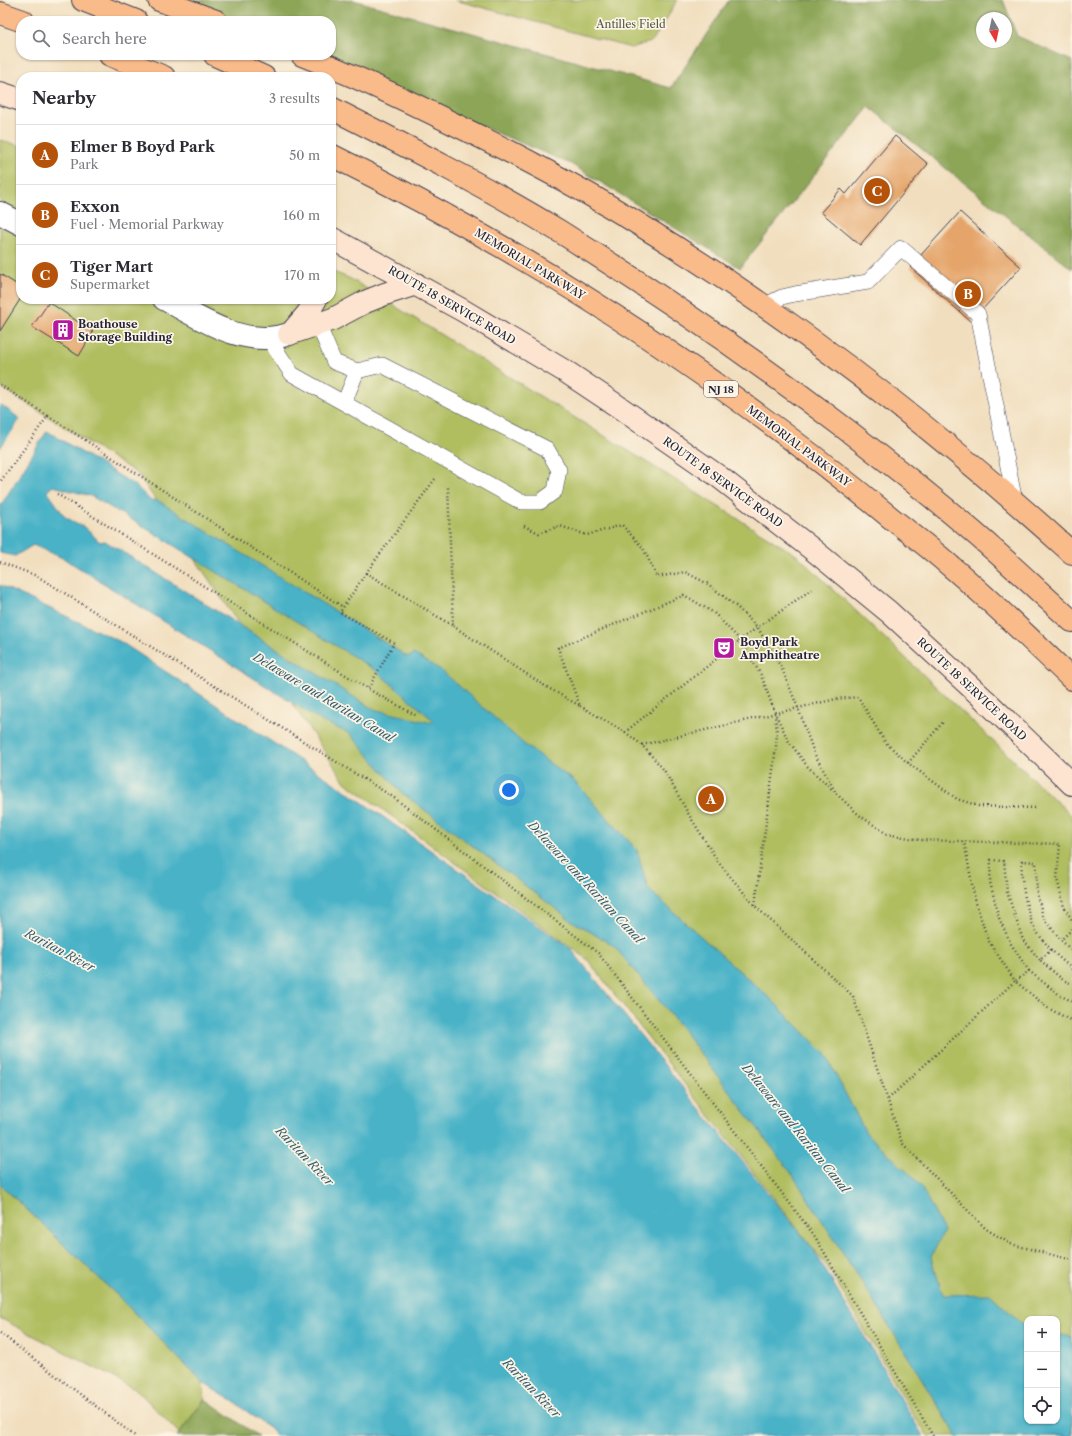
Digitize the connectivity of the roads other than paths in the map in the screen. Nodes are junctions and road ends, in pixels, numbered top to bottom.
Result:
1 (83, 0) edge
2 (159, 0) edge
3 (0, 13) edge
4 (123, 16) edge
5 (202, 16) edge
6 (16, 19) edge
7 (122, 60) edge
8 (226, 60) edge
9 (313, 60) edge
10 (152, 72) edge
11 (253, 72) edge
12 (0, 93) edge
13 (16, 98) edge
14 (336, 111) edge
15 (336, 158) edge
16 (0, 213) edge
17 (16, 221) edge
18 (336, 241) edge
19 (416, 284) junction
20 (173, 304) edge
21 (313, 304) edge
22 (764, 306) junction
23 (318, 324) junction
24 (289, 334) junction
25 (268, 338) junction
26 (357, 371) junction
27 (344, 403) junction
28 (1015, 502) junction
29 (1072, 553) edge
30 (1072, 621) edge
31 (1072, 679) edge
32 (1072, 784) edge

1 - 4 highway
2 - 5 highway
3 - 6 highway
7 - 10 highway
8 - 11 highway
9 - 22 highway
12 - 13 main road
14 - 30 highway
15 - 31 highway, MEMORIAL PARKWAY / NJ 18
16 - 17 street
18 - 19 main road, ROUTE 18 SERVICE ROAD
19 - 23 main road
19 - 32 main road, ROUTE 18 SERVICE ROAD
20 - 25 street
21 - 24 main road
22 - 28 highway
22 - 28 lane
23 - 24 main road
23 - 26 lane
24 - 25 street
25 - 27 lane
26 - 27 lane
26 - 27 lane
28 - 29 highway

